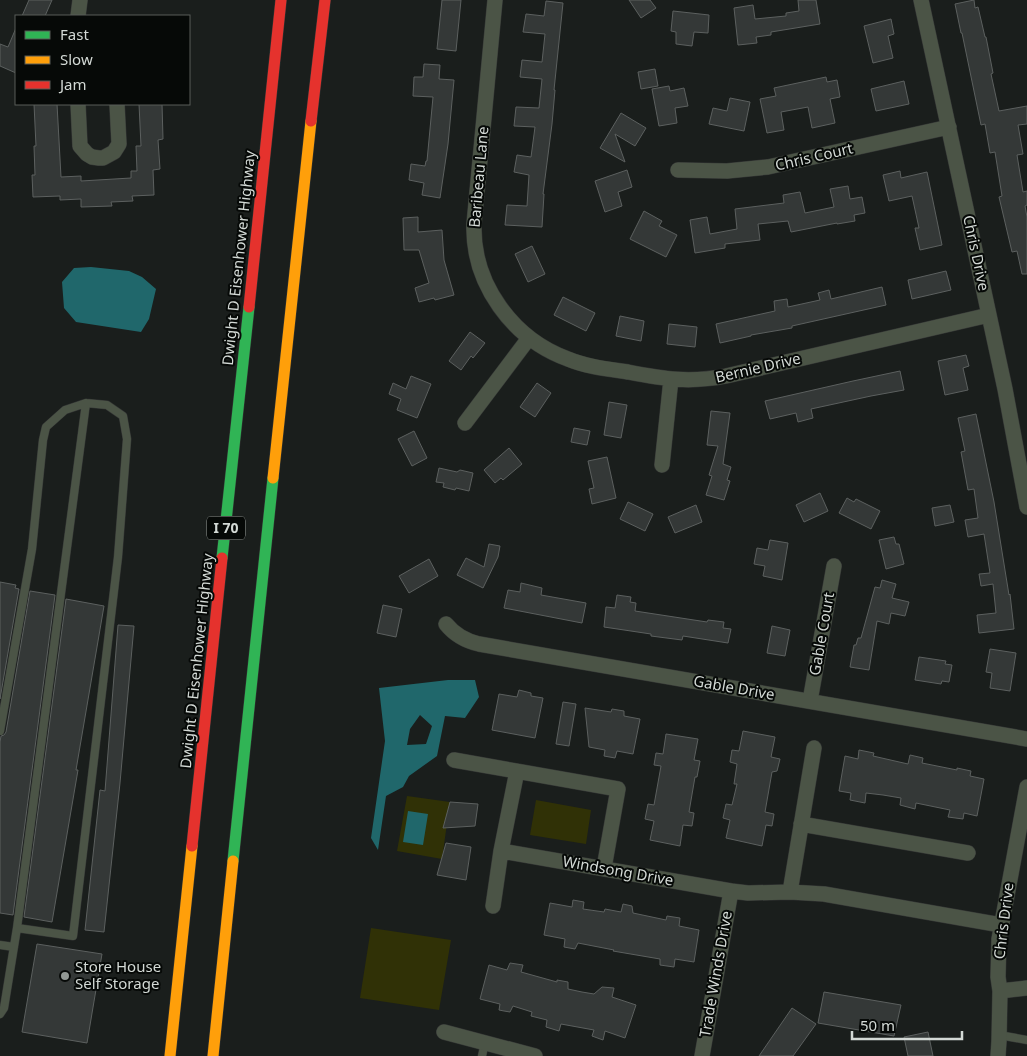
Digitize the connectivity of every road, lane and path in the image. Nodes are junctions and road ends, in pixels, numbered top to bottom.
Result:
1 (80, 0) edge
2 (281, 0) edge
3 (325, 0) edge
4 (495, 0) edge
5 (921, 0) edge
6 (78, 15) edge
7 (78, 105) edge
8 (117, 105) edge
9 (949, 127) junction
10 (678, 170) dead end
11 (989, 315) junction
12 (529, 338) junction
13 (671, 379) junction
14 (86, 403) junction
15 (465, 423) dead end
16 (662, 465) dead end
17 (1024, 478) edge
18 (1027, 507) edge
19 (834, 566) dead end
20 (446, 624) dead end
21 (810, 701) junction
22 (0, 731) edge
23 (1027, 739) edge
24 (814, 748) dead end
25 (454, 760) dead end
26 (517, 771) junction
27 (1027, 787) edge
28 (801, 824) junction
29 (501, 851) junction
30 (968, 853) dead end
31 (604, 868) junction
32 (731, 891) junction
33 (790, 892) junction
34 (493, 906) dead end
35 (1001, 925) junction
36 (16, 928) junction
37 (0, 945) edge
38 (14, 947) junction
39 (1027, 988) edge
40 (1000, 991) junction
41 (0, 1014) edge
42 (444, 1032) dead end
43 (1000, 1035) junction
44 (1027, 1040) edge
45 (483, 1049) edge
46 (170, 1056) edge
47 (214, 1056) edge
48 (535, 1056) edge
49 (702, 1056) edge
50 (998, 1056) edge

1 - 6 street
2 - 46 highway, Dwight D Eisenhower Highway / I 70
3 - 47 highway, I 70
4 - 12 street, Baribeau Lane
5 - 9 street, Chris Drive
7 - 8 street
9 - 10 street, Chris Court
9 - 11 street, Chris Drive
11 - 13 street, Bernie Drive
11 - 17 street, Chris Drive
12 - 13 street, Bernie Drive
12 - 15 street
13 - 16 street
14 - 22 lane
14 - 36 lane
14 - 36 lane
17 - 18 street, Chris Drive
19 - 21 street, Gable Court
20 - 21 street, Gable Drive
21 - 23 street, Gable Drive
24 - 28 street
25 - 26 street
26 - 29 street
26 - 31 street
27 - 35 street, Chris Drive
28 - 30 street
28 - 33 street
29 - 31 street, Windsong Drive
29 - 34 street
31 - 32 street, Windsong Drive
32 - 33 street, Windsong Drive
32 - 49 street, Trade Winds Drive
33 - 35 street, Windsong Drive
35 - 40 street, Chris Drive
36 - 38 lane
37 - 38 lane
38 - 41 lane
39 - 40 street
40 - 43 street, Chris Drive
42 - 45 street
43 - 44 lane
43 - 50 street, Chris Drive
45 - 48 street

